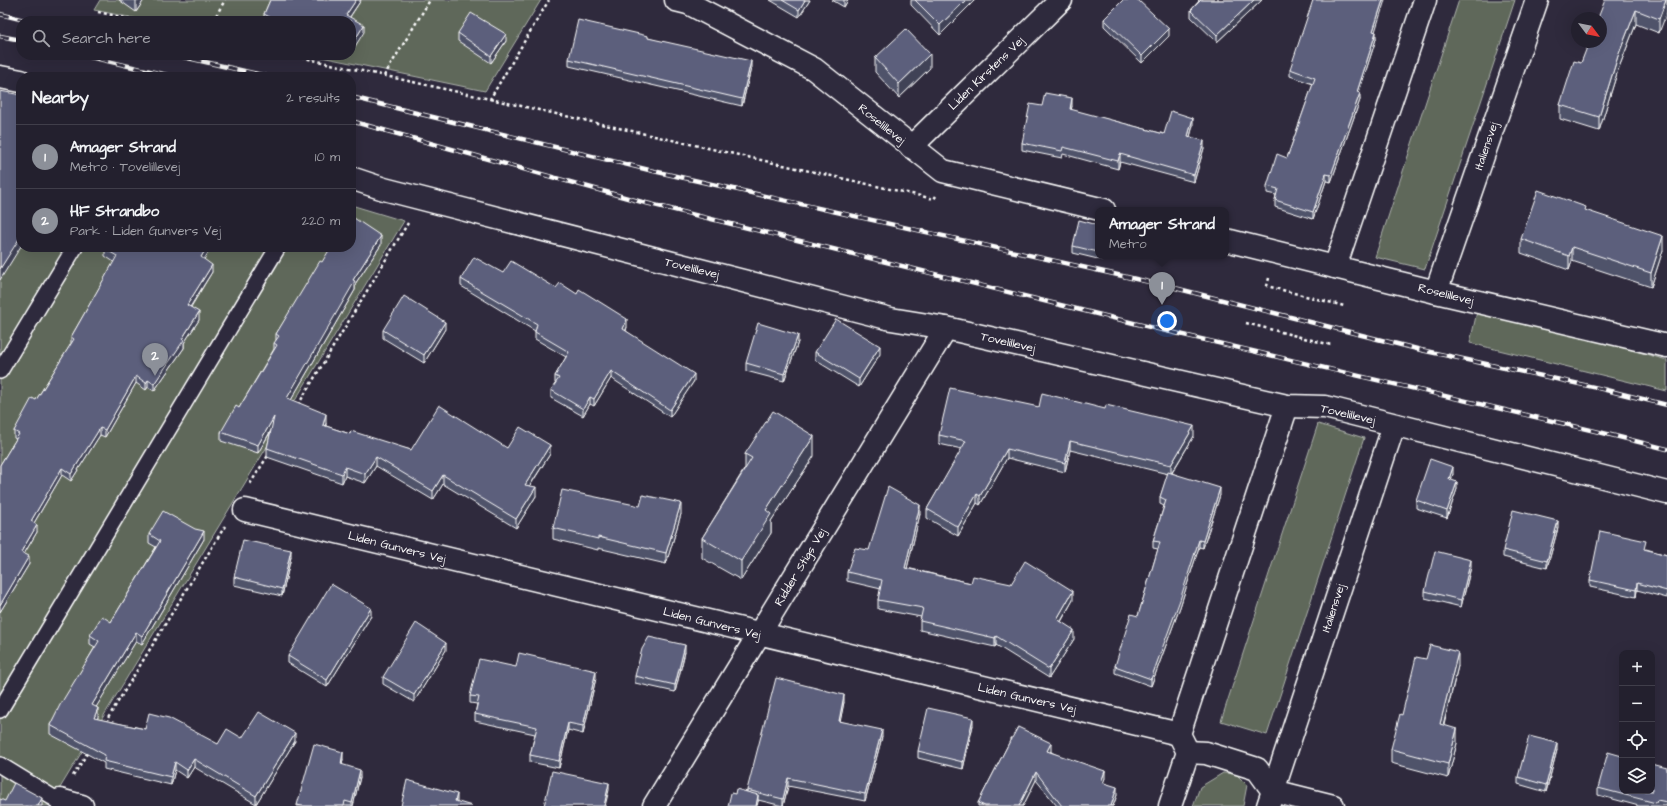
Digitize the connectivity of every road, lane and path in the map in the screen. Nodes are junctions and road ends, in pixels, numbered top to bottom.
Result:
1 (225, 0) edge
2 (430, 0) edge
3 (549, 0) edge
4 (1061, 0) edge
5 (1425, 0) edge
6 (1537, 0) edge
7 (684, 1) edge
8 (98, 12) dead end
9 (116, 16) edge
10 (216, 16) edge
11 (312, 60) edge
12 (384, 76) junction
13 (0, 77) edge
14 (16, 80) edge
15 (490, 99) junction
16 (911, 147) junction
17 (943, 171) junction
18 (356, 180) edge
19 (1095, 208) edge
20 (1229, 241) edge
21 (72, 252) edge
22 (275, 252) edge
23 (1335, 267) junction
24 (1267, 286) dead end
25 (1436, 292) junction
26 (1344, 306) dead end
27 (1246, 323) dead end
28 (946, 328) junction
29 (1331, 345) dead end
30 (1667, 346) edge
31 (0, 371) edge
32 (1287, 406) junction
33 (1394, 425) junction
34 (1667, 493) edge
35 (245, 510) dead end
36 (759, 634) junction
37 (0, 710) edge
38 (1184, 743) junction
39 (0, 765) edge
40 (1270, 798) edge
41 (60, 800) joint
42 (82, 806) edge
43 (654, 806) edge
44 (1170, 806) edge
45 (1333, 806) edge

1 - 10 path
2 - 12 path
3 - 15 path
4 - 16 street, Liden Kirstens Vej
5 - 23 street
6 - 25 street, Italiensvej
7 - 16 street, Roselillevej
8 - 9 path
11 - 12 path
12 - 15 path
13 - 14 street
15 - 17 path
16 - 17 street, Roselillevej
17 - 19 street, Roselillevej
18 - 28 street, Tovelillevej
20 - 23 street, Roselillevej
21 - 31 lane
22 - 37 lane
23 - 25 street, Roselillevej
24 - 26 path
25 - 30 street, Roselillevej
27 - 29 path
28 - 32 street, Tovelillevej
28 - 36 street, Ridder Stigs Vej
32 - 33 street, Tovelillevej
32 - 38 street
33 - 34 street, Tovelillevej
33 - 40 street, Italiensvej
35 - 36 street, Liden Gunvers Vej
36 - 38 street, Liden Gunvers Vej
36 - 43 street, Ridder Stigs Vej
38 - 40 street
38 - 44 street
39 - 41 lane
40 - 45 street
41 - 42 street

